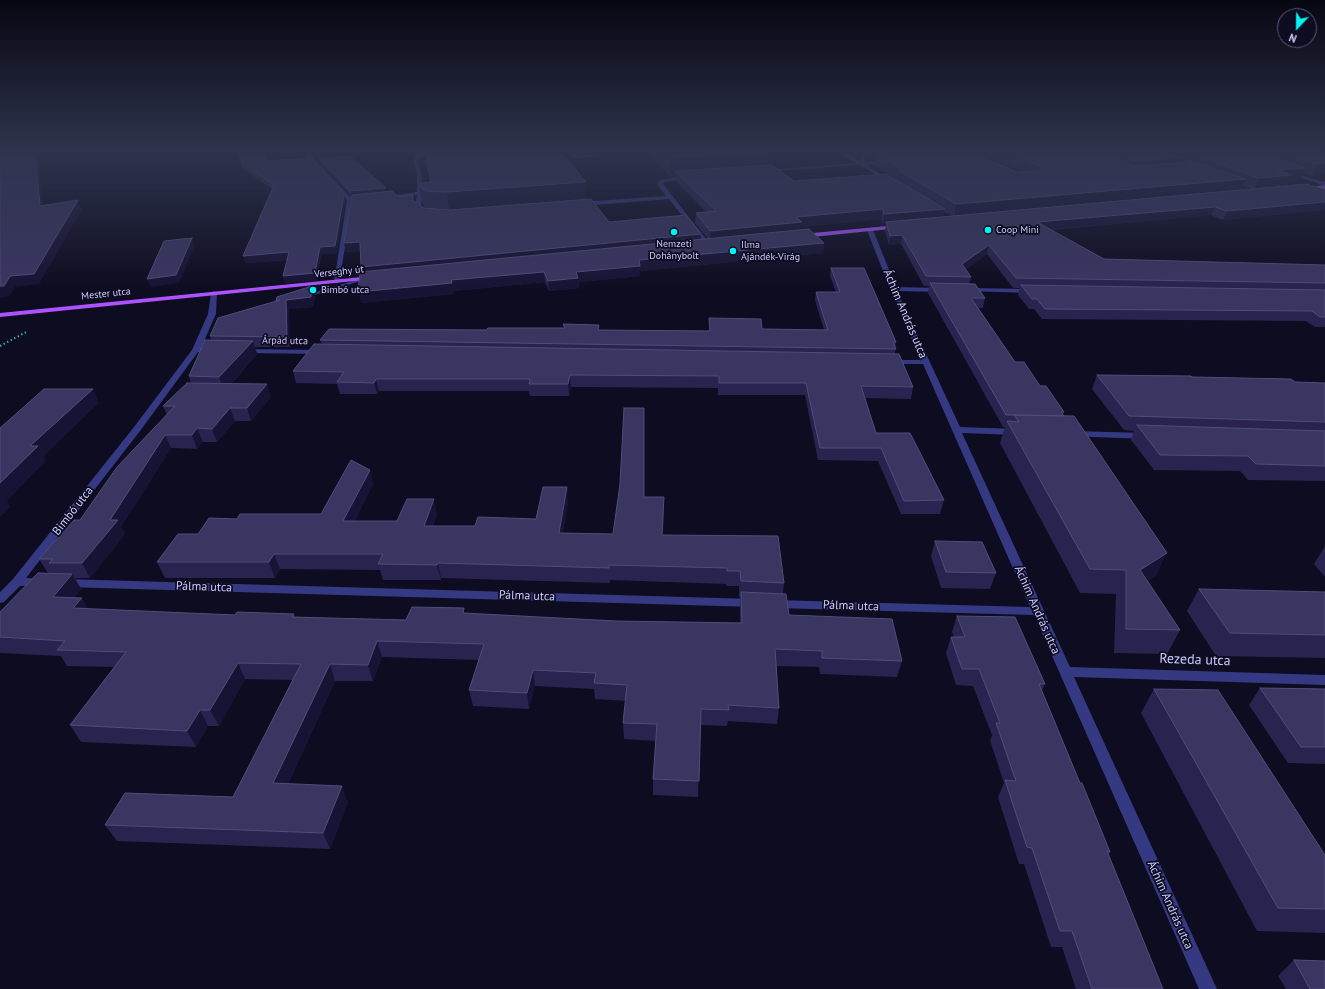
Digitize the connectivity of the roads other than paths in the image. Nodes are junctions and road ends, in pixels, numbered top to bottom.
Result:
1 (356, 199) edge
2 (419, 199) edge
3 (645, 199) edge
4 (672, 199) edge
5 (350, 200) joint
6 (576, 205) edge
7 (436, 215) edge
8 (907, 226) edge
9 (870, 230) junction
10 (793, 237) edge
11 (716, 244) edge
12 (708, 245) junction
13 (700, 246) edge
14 (368, 278) junction
15 (376, 278) edge
16 (337, 282) junction
17 (893, 289) junction
18 (948, 290) edge
19 (956, 290) edge
20 (1042, 292) edge
21 (214, 293) junction
22 (292, 300) edge
23 (0, 315) edge
24 (196, 350) junction
25 (219, 350) edge
26 (235, 351) edge
27 (330, 352) edge
28 (878, 361) edge
29 (926, 362) junction
30 (956, 430) junction
31 (1027, 432) edge
32 (1066, 433) edge
33 (1152, 436) edge
34 (17, 582) junction
35 (0, 599) edge
36 (1038, 611) junction
37 (1065, 672) junction
38 (1325, 680) edge
39 (1208, 989) edge

1 - 5 street
2 - 7 street
3 - 6 street
4 - 12 street
5 - 16 street
8 - 9 main road
9 - 10 main road
9 - 17 street, Áchim András utca
11 - 12 main road
12 - 13 main road
14 - 15 main road, Verseghy út
14 - 16 main road, Verseghy út
14 - 22 street
16 - 21 main road, Verseghy út
17 - 18 street
17 - 29 street, Áchim András utca
19 - 20 street
21 - 23 main road, Mester utca
21 - 24 street, Bimbó utca
24 - 25 street
24 - 34 street, Bimbó utca
26 - 27 street, Árpád utca
28 - 29 street
29 - 30 street, Áchim András utca
30 - 31 street
30 - 36 street, Áchim András utca
32 - 33 street
34 - 35 street, Bimbó utca
34 - 36 street, Pálma utca
36 - 37 street, Áchim András utca
37 - 38 street, Rezeda utca
37 - 39 street, Áchim András utca

